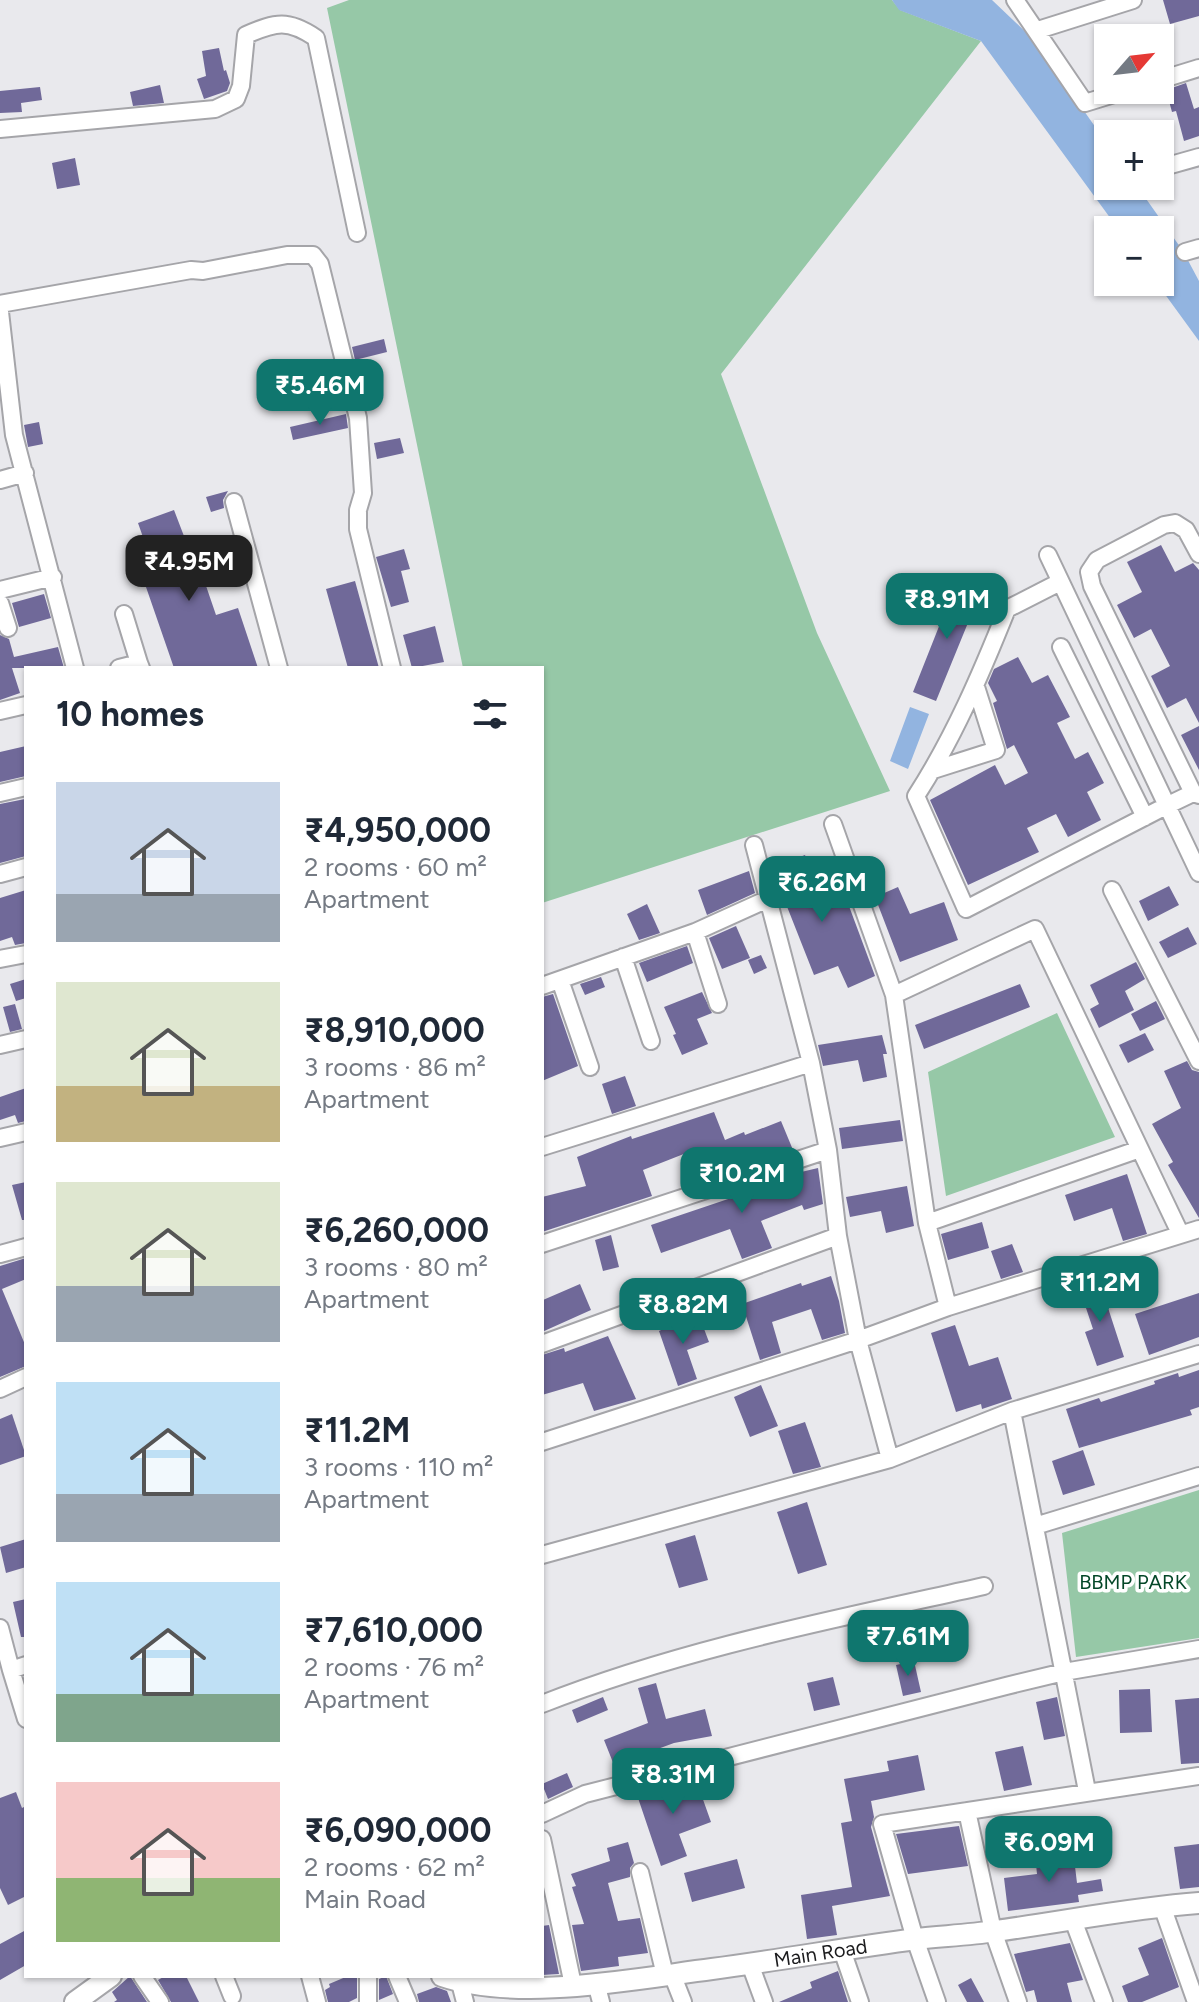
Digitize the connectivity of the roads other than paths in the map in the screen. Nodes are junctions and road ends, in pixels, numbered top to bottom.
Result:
1 (1015, 0) edge
2 (1133, 0) edge
3 (1038, 30) junction
4 (1199, 68) edge
5 (1174, 76) edge
6 (1094, 100) edge
7 (0, 129) edge
8 (1199, 157) edge
9 (1174, 164) edge
10 (357, 233) dead end
11 (0, 304) edge
12 (0, 312) edge
13 (4, 384) edge
14 (25, 473) junction
15 (0, 480) edge
16 (234, 502) dead end
17 (1199, 554) edge
18 (1048, 555) dead end
19 (53, 577) junction
20 (1060, 582) junction
21 (0, 590) edge
22 (0, 603) edge
23 (124, 614) dead end
24 (8, 628) dead end
25 (1061, 647) dead end
26 (140, 665) edge
27 (75, 666) edge
28 (278, 666) edge
29 (392, 666) edge
30 (976, 687) junction
31 (24, 705) edge
32 (0, 711) edge
33 (933, 770) junction
34 (24, 787) edge
35 (0, 793) edge
36 (1196, 794) edge
37 (1166, 806) junction
38 (1145, 817) junction
39 (833, 824) dead end
40 (754, 845) dead end
41 (24, 868) edge
42 (1198, 870) edge
43 (0, 874) edge
44 (1112, 890) dead end
45 (768, 899) junction
46 (695, 932) junction
47 (24, 954) edge
48 (623, 957) junction
49 (0, 959) edge
50 (560, 980) junction
51 (544, 985) edge
52 (894, 995) junction
53 (718, 1004) dead end
54 (24, 1039) edge
55 (651, 1041) dead end
56 (0, 1045) edge
57 (1199, 1061) edge
58 (811, 1063) junction
59 (590, 1067) dead end
60 (24, 1132) edge
61 (0, 1138) edge
62 (544, 1146) edge
63 (1140, 1149) junction
64 (828, 1150) junction
65 (927, 1223) junction
66 (1199, 1229) edge
67 (1180, 1233) junction
68 (838, 1236) junction
69 (544, 1243) edge
70 (24, 1248) edge
71 (0, 1254) edge
72 (948, 1307) junction
73 (858, 1340) junction
74 (544, 1343) edge
75 (1199, 1354) edge
76 (24, 1380) edge
77 (0, 1389) edge
78 (1012, 1411) junction
79 (544, 1441) edge
80 (890, 1459) junction
81 (1199, 1476) edge
82 (1035, 1526) junction
83 (544, 1554) edge
84 (984, 1586) dead end
85 (0, 1628) edge
86 (1199, 1649) edge
87 (19, 1668) edge
88 (1064, 1672) junction
89 (544, 1703) edge
90 (24, 1704) edge
91 (1199, 1776) edge
92 (1087, 1791) junction
93 (967, 1811) junction
94 (544, 1813) edge
95 (544, 1848) edge
96 (640, 1872) dead end
97 (1199, 1903) edge
98 (1162, 1906) junction
99 (1073, 1920) junction
100 (993, 1931) junction
101 (915, 1939) junction
102 (842, 1950) junction
103 (750, 1964) junction
104 (668, 1974) junction
105 (108, 1978) edge
106 (143, 1978) edge
107 (225, 1978) edge
108 (311, 1978) edge
109 (368, 1978) edge
110 (398, 1978) edge
111 (573, 1985) junction
112 (456, 1987) edge
113 (599, 1992) edge
114 (504, 1994) edge
115 (232, 1996) dead end
116 (75, 2002) edge
117 (160, 2002) edge
118 (317, 2002) edge
119 (368, 2002) edge
120 (408, 2002) edge
121 (683, 2002) edge
122 (764, 2002) edge
123 (860, 2002) edge
124 (937, 2002) edge
125 (1018, 2002) edge
126 (1104, 2002) edge
127 (1196, 2002) edge

1 - 3 street
2 - 3 street
3 - 6 street
4 - 5 street
7 - 10 street
8 - 9 street
11 - 29 street
12 - 13 street
13 - 14 street
14 - 15 street
14 - 19 street
16 - 28 street
17 - 36 street
18 - 20 street
19 - 21 street
19 - 27 street
20 - 30 street
20 - 37 street
22 - 24 street
23 - 26 street
25 - 38 street
30 - 33 street
30 - 33 street
31 - 32 street
33 - 38 street
34 - 35 street
36 - 37 street
37 - 38 street
37 - 42 street
39 - 52 street
40 - 45 street
41 - 43 street
44 - 57 street
45 - 46 street
45 - 58 street
46 - 48 street
46 - 53 street
47 - 49 street
48 - 50 street
48 - 55 street
50 - 51 street
50 - 59 street
52 - 63 street
52 - 65 street
54 - 56 street
58 - 62 street
58 - 64 street
60 - 61 street
63 - 65 street
63 - 67 street
64 - 68 street
64 - 69 street
65 - 72 street
66 - 67 street
67 - 72 street
68 - 73 street
68 - 74 street
70 - 71 street
72 - 73 street
73 - 79 street
73 - 80 street
75 - 78 street
76 - 77 street
78 - 80 street
78 - 82 street
80 - 83 street
81 - 82 street
82 - 88 street
84 - 89 street
85 - 87 street
86 - 88 street
87 - 90 street
88 - 92 street
88 - 94 street
91 - 92 street
92 - 93 street
93 - 100 street
93 - 101 street
95 - 111 street
96 - 104 street
97 - 98 main road, Main Road
98 - 99 main road, Main Road
98 - 127 street
99 - 100 main road, Main Road
99 - 126 street
100 - 101 main road, Main Road
100 - 125 street
101 - 102 main road, Main Road
101 - 124 street
102 - 103 main road, Main Road
102 - 123 street
103 - 104 main road, Main Road
103 - 122 street
104 - 113 main road, Main Road
104 - 121 street
105 - 116 main road
106 - 117 street
107 - 115 street
108 - 118 street
109 - 119 street
110 - 120 street
111 - 113 main road, Main Road
111 - 114 main road, Main Road
112 - 114 main road, Main Road

